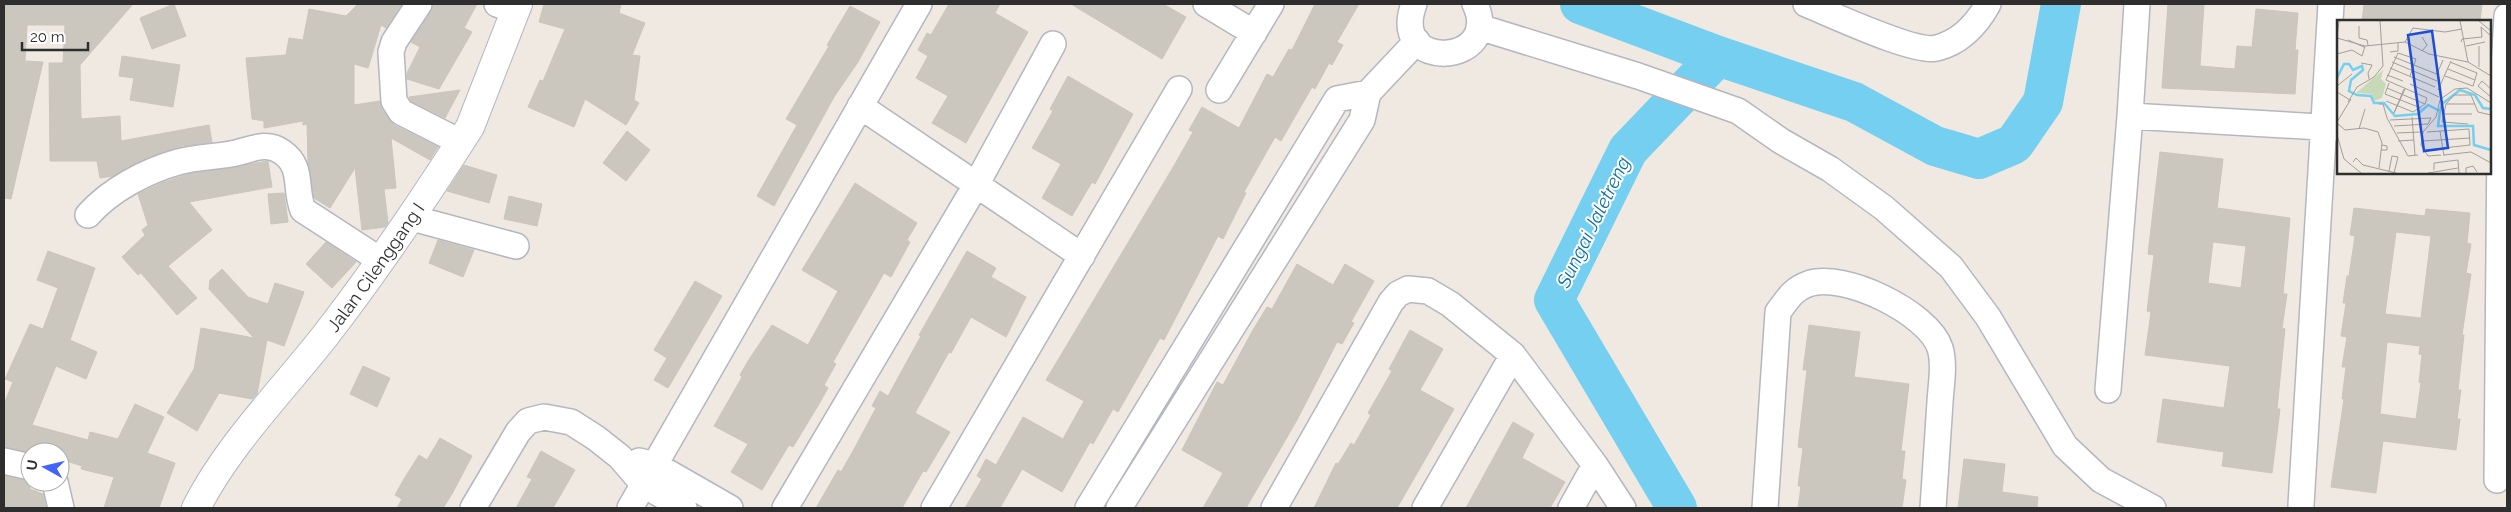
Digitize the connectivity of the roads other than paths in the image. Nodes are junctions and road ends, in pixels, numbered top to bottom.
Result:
1 (419, 4) edge
2 (1206, 4) edge
3 (1271, 4) edge
4 (1414, 4) edge
5 (1806, 4) edge
6 (1988, 4) edge
7 (2136, 4) edge
8 (2331, 4) edge
9 (510, 6) edge
10 (913, 6) edge
11 (1477, 15) edge
12 (2507, 16) edge
13 (1254, 32) junction
14 (1417, 41) junction
15 (1053, 44) dead end
16 (1180, 89) dead end
17 (1219, 90) dead end
18 (1368, 93) junction
19 (860, 106) junction
20 (2130, 116) junction
21 (2332, 127) edge
22 (2499, 137) edge
23 (460, 142) junction
24 (976, 185) junction
25 (88, 215) dead end
26 (412, 218) junction
27 (516, 246) dead end
28 (1082, 256) junction
29 (380, 260) junction
30 (1513, 355) junction
31 (2108, 390) dead end
32 (4, 461) edge
33 (20, 465) edge
34 (1595, 465) junction
35 (649, 475) junction
36 (2497, 480) dead end
37 (57, 492) edge
38 (2301, 504) dead end
39 (61, 508) edge
40 (196, 508) edge
41 (473, 508) edge
42 (630, 508) edge
43 (684, 508) edge
44 (730, 508) edge
45 (785, 508) edge
46 (934, 508) edge
47 (1088, 508) edge
48 (1118, 508) edge
49 (1274, 508) edge
50 (1425, 508) edge
51 (1571, 508) edge
52 (1623, 508) edge
53 (1764, 508) edge
54 (1933, 508) edge
55 (2153, 508) edge

1 - 23 street
2 - 13 street
3 - 13 street
4 - 14 street
5 - 6 street
7 - 20 street
8 - 21 street
9 - 23 street, Jalan Cilenggang I
10 - 19 street
11 - 14 street
11 - 55 street
12 - 22 street
13 - 17 street
14 - 18 street
15 - 24 street
16 - 28 street
18 - 47 street
18 - 48 street
19 - 24 street
19 - 35 street
20 - 21 street
20 - 31 street
21 - 38 street
22 - 36 street
23 - 26 street, Jalan Cilenggang I
24 - 28 street
24 - 45 street
25 - 29 street
26 - 27 street
26 - 29 street, Jalan Cilenggang I
28 - 46 street
29 - 40 street, Jalan Cilenggang I
30 - 34 street
30 - 49 street
30 - 50 street
32 - 33 street
34 - 51 street
34 - 52 street
35 - 41 street
35 - 42 street
35 - 43 street
35 - 44 street
37 - 39 street
53 - 54 street

